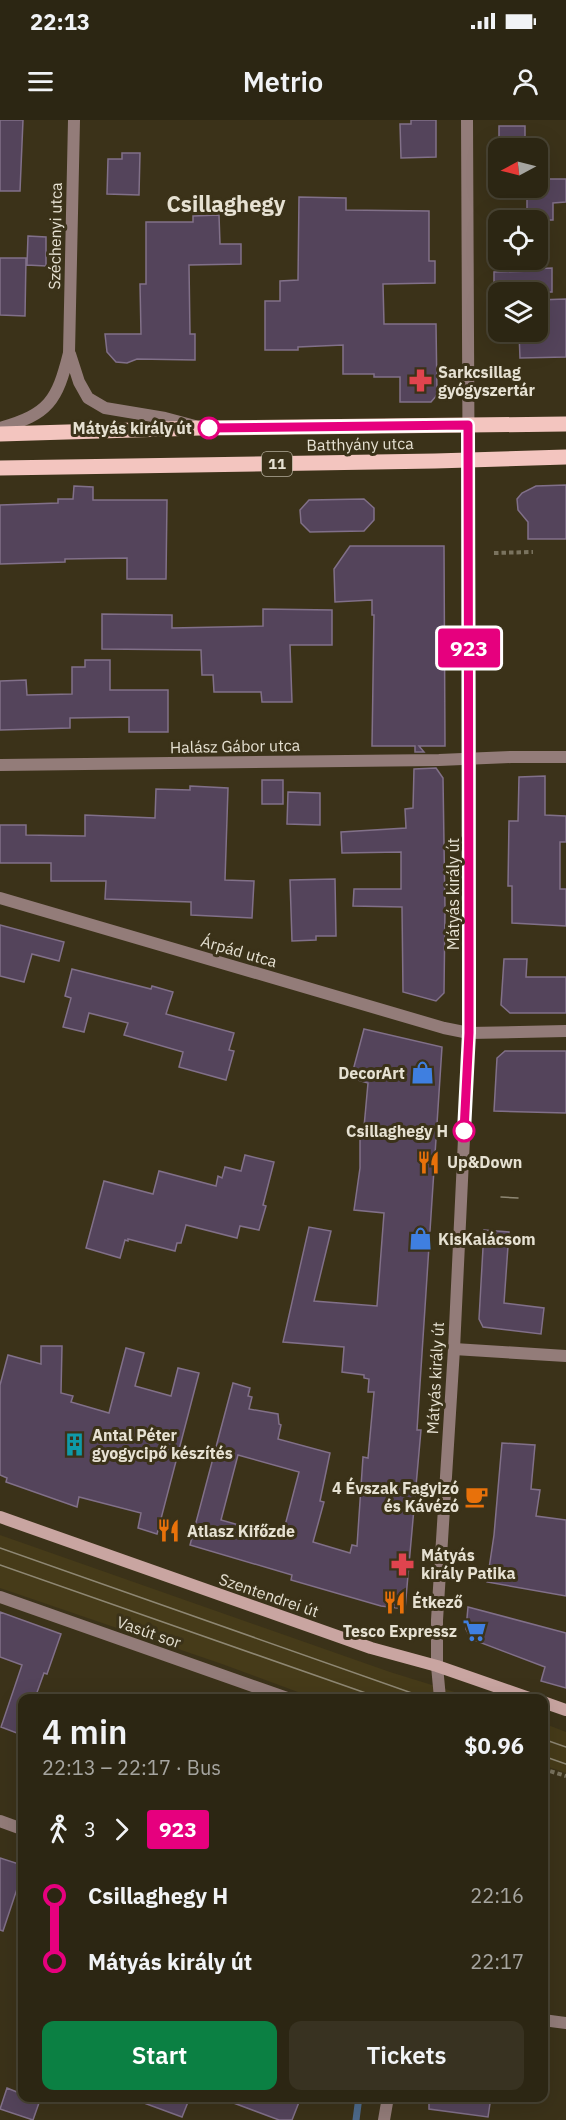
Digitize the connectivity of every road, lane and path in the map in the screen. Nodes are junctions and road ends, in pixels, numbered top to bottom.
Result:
1 (74, 120) edge
2 (467, 120) edge
3 (69, 353) junction
4 (566, 424) edge
5 (468, 425) junction
6 (0, 428) edge
7 (200, 428) junction
8 (0, 434) edge
9 (566, 457) edge
10 (469, 460) junction
11 (0, 468) edge
12 (532, 552) dead end
13 (494, 553) dead end
14 (566, 757) edge
15 (470, 759) junction
16 (0, 765) edge
17 (0, 898) edge
18 (566, 1030) edge
19 (469, 1033) junction
20 (454, 1349) junction
21 (566, 1356) edge
22 (0, 1517) edge
23 (0, 1597) edge
24 (436, 1666) junction
25 (276, 1694) edge
26 (440, 1694) edge
27 (517, 1694) edge
28 (548, 1704) edge
29 (566, 1710) edge
30 (548, 1772) edge
31 (566, 1776) edge
32 (0, 1821) edge
33 (18, 1828) edge
34 (548, 2021) edge
35 (566, 2023) edge
36 (387, 2102) edge
37 (384, 2120) edge

1 - 3 street, Széchenyi utca
2 - 5 street, Mátyás király út
3 - 6 street, Széchenyi utca
3 - 7 street, Széchenyi utca
4 - 5 main road, 11
5 - 7 main road, Batthyány utca / 11
5 - 10 street, Mátyás király út
7 - 8 main road, Batthyány utca / 11
9 - 10 main road, 11
10 - 11 main road, Batthyány utca / 11
10 - 15 street, Mátyás király út
12 - 13 path
14 - 15 street, Halász Gábor utca
15 - 16 street, Halász Gábor utca
15 - 19 street, Mátyás király út
17 - 19 street, Árpád utca
18 - 19 street, Árpád utca
19 - 20 street, Mátyás király út
20 - 21 street
20 - 24 street, Mátyás király út
22 - 24 main road, Szentendrei út
23 - 25 street, Vasút sor
24 - 26 street, Mátyás király út
24 - 27 main road, Szentendrei út
28 - 29 main road
30 - 31 path
32 - 33 street
34 - 35 street
36 - 37 street

